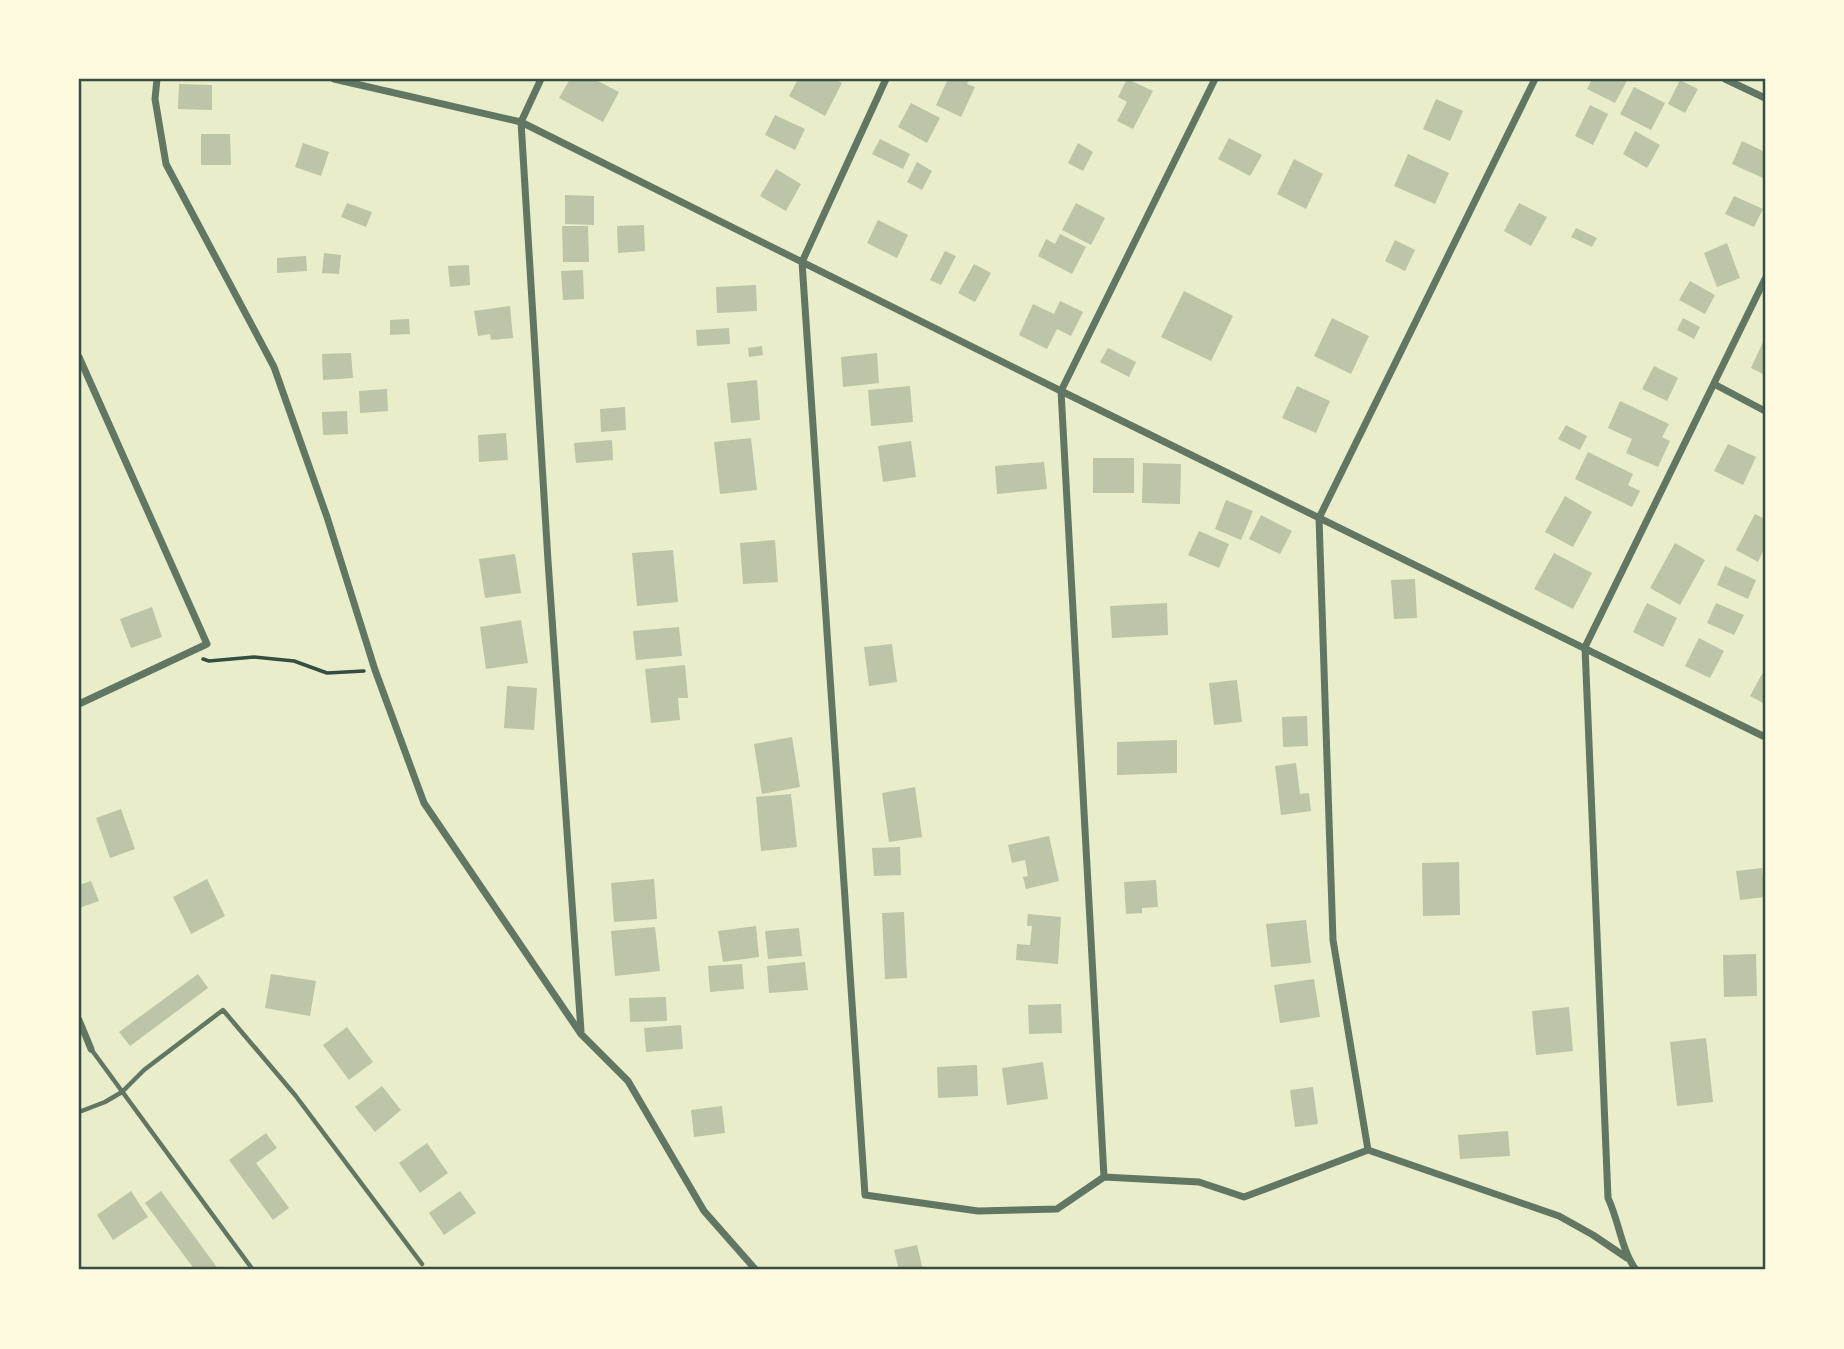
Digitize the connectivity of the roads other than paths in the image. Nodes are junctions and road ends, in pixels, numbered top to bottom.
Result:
1 (157, 79) edge
2 (334, 79) edge
3 (541, 79) edge
4 (886, 79) edge
5 (1214, 79) edge
6 (1535, 79) edge
7 (1725, 79) edge
8 (1765, 98) edge
9 (522, 122) junction
10 (802, 262) junction
11 (1765, 279) edge
12 (79, 357) edge
13 (1714, 384) junction
14 (1061, 391) junction
15 (1765, 411) edge
16 (1319, 518) junction
17 (1585, 647) junction
18 (79, 704) edge
19 (1765, 737) edge
20 (79, 1020) edge
21 (581, 1034) junction
22 (91, 1049) joint
23 (122, 1092) junction
24 (79, 1112) edge
25 (1368, 1150) junction
26 (1104, 1177) junction
27 (1627, 1258) junction
28 (422, 1264) dead end
29 (253, 1270) edge
30 (756, 1270) edge
31 (1636, 1270) edge

1 - 21 street
2 - 9 street
3 - 9 street
4 - 10 street
5 - 14 street
6 - 16 street
7 - 8 street
9 - 10 street
9 - 21 street
10 - 14 street
10 - 26 street
11 - 13 street
12 - 18 street
13 - 15 street
13 - 17 street
14 - 16 street
14 - 26 street
16 - 17 street
16 - 25 street
17 - 19 street
17 - 27 street
20 - 22 street
21 - 30 street
22 - 23 lane
23 - 24 lane
23 - 28 lane
23 - 29 lane
25 - 26 street
25 - 27 street
27 - 31 street

